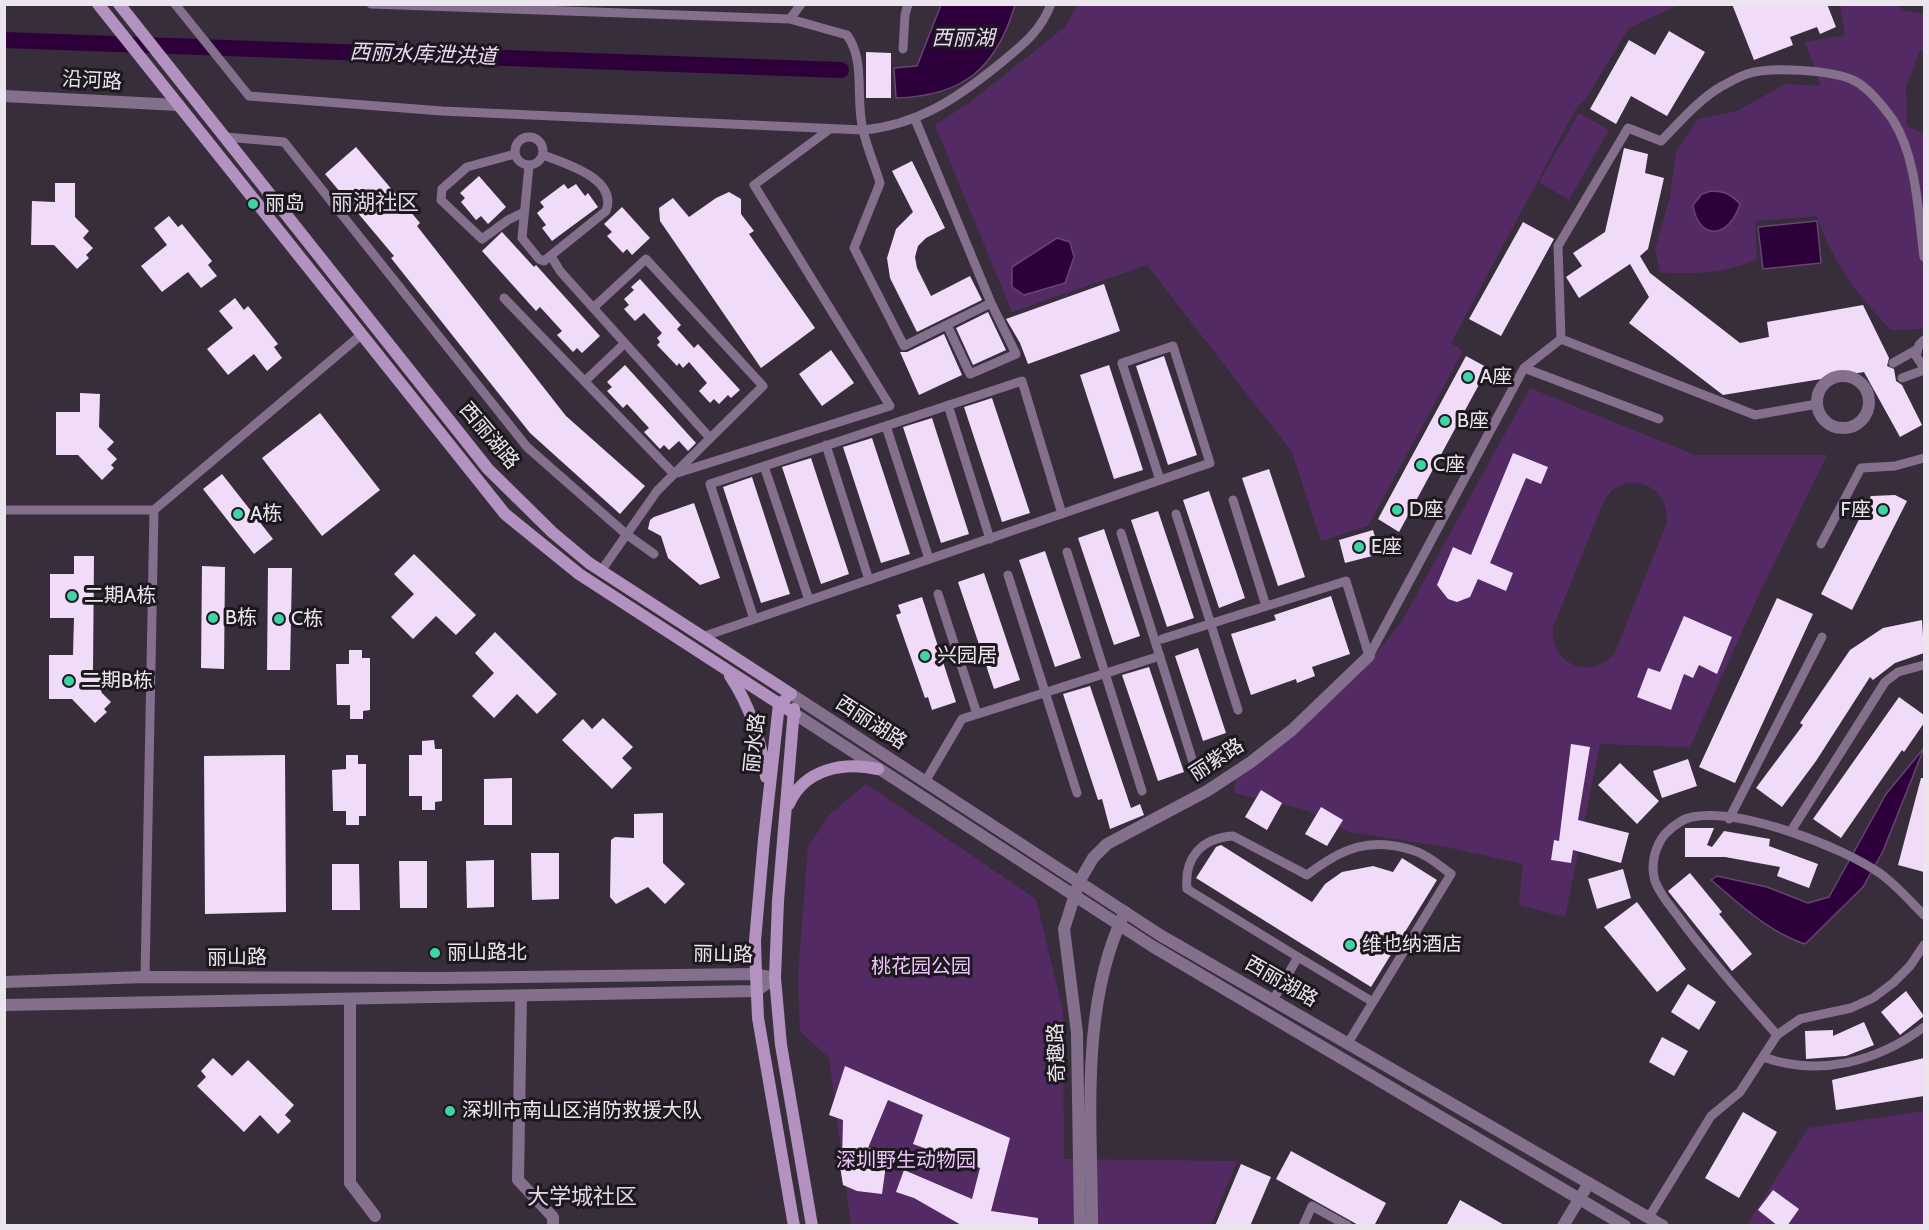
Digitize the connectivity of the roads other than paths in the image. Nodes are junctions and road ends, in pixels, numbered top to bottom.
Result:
1 (98, 4) edge
2 (119, 4) edge
3 (175, 4) edge
4 (371, 4) edge
5 (801, 4) edge
6 (908, 4) edge
7 (1050, 4) edge
8 (790, 19) junction
9 (903, 50) dead end
10 (4, 96) edge
11 (178, 105) junction
12 (532, 116) junction
13 (915, 119) junction
14 (830, 129) junction
15 (863, 130) junction
16 (531, 136) junction
17 (225, 137) junction
18 (515, 154) junction
19 (543, 155) junction
20 (529, 166) junction
21 (522, 213) junction
22 (551, 256) junction
23 (1924, 257) edge
24 (504, 298) dead end
25 (991, 303) junction
26 (593, 308) junction
27 (947, 325) junction
28 (361, 335) junction
29 (1561, 339) junction
30 (1924, 340) edge
31 (625, 343) junction
32 (1916, 350) junction
33 (1893, 363) dead end
34 (1524, 368) junction
35 (1924, 369) edge
36 (1902, 378) dead end
37 (585, 381) junction
38 (1817, 404) junction
39 (948, 405) junction
40 (1659, 419) dead end
41 (886, 426) junction
42 (710, 438) junction
43 (826, 446) junction
44 (1924, 458) edge
45 (764, 466) junction
46 (674, 474) junction
47 (1160, 480) junction
48 (1233, 500) dead end
49 (4, 510) edge
50 (154, 510) junction
51 (1062, 514) junction
52 (1176, 514) dead end
53 (1121, 533) dead end
54 (626, 534) junction
55 (990, 539) junction
56 (1821, 544) dead end
57 (1067, 552) dead end
58 (654, 554) dead end
59 (929, 559) junction
60 (601, 570) junction
61 (1008, 575) dead end
62 (869, 580) junction
63 (938, 594) dead end
64 (809, 600) junction
65 (1266, 606) junction
66 (754, 619) junction
67 (1210, 624) junction
68 (702, 637) junction
69 (1822, 637) dead end
70 (1162, 639) dead end
71 (1160, 656) junction
72 (1370, 656) junction
73 (1924, 665) edge
74 (726, 670) junction
75 (1105, 673) junction
76 (1045, 692) junction
77 (791, 694) junction
78 (779, 704) junction
79 (1238, 710) dead end
80 (795, 714) junction
81 (977, 714) junction
82 (878, 769) junction
83 (1198, 778) dead end
84 (925, 782) junction
85 (1142, 791) dead end
86 (1077, 793) dead end
87 (768, 804) junction
88 (785, 813) junction
89 (1729, 819) junction
90 (1791, 831) junction
91 (1079, 882) junction
92 (1075, 896) junction
93 (1125, 912) junction
94 (1924, 915) edge
95 (1119, 924) junction
96 (1924, 945) edge
97 (1298, 957) junction
98 (756, 974) junction
99 (146, 977) junction
100 (775, 978) junction
101 (4, 982) edge
102 (756, 992) junction
103 (521, 996) junction
104 (350, 999) junction
105 (1273, 1000) junction
106 (1373, 1002) junction
107 (4, 1005) edge
108 (1924, 1028) edge
109 (1777, 1035) junction
110 (1348, 1043) junction
111 (1763, 1057) junction
112 (1589, 1183) junction
113 (1579, 1199) junction
114 (375, 1216) dead end
115 (1649, 1217) junction
116 (553, 1226) edge
117 (794, 1226) edge
118 (812, 1226) edge
119 (1080, 1226) edge
120 (1092, 1226) edge
121 (1303, 1226) edge
122 (1348, 1226) edge
123 (1563, 1226) edge
124 (1625, 1226) edge
125 (1663, 1226) edge

1 - 11 main road, 西丽湖路
2 - 17 main road, 西丽湖路
3 - 12 lane
4 - 8 lane
5 - 8 lane
6 - 9 lane
7 - 13 lane
8 - 15 lane
10 - 11 street, 沿河路
11 - 28 main road, 西丽湖路
12 - 14 lane
12 - 16 lane
13 - 15 lane
13 - 25 lane
14 - 15 lane
14 - 46 lane
15 - 27 lane
16 - 18 lane
16 - 19 lane
17 - 54 lane
17 - 60 main road, 西丽湖路
18 - 20 lane
18 - 21 lane
19 - 20 lane
19 - 22 lane
20 - 21 lane
21 - 22 lane
22 - 26 lane
23 - 29 lane
24 - 37 lane
25 - 27 lane
25 - 27 lane
26 - 31 lane
26 - 42 lane
28 - 50 lane
28 - 74 main road, 西丽湖路
29 - 34 lane
29 - 38 lane
30 - 32 lane
31 - 37 lane
31 - 42 lane
32 - 33 lane
32 - 35 lane
34 - 40 lane
34 - 72 lane
35 - 36 lane
37 - 46 lane
38 - 38 street
39 - 41 lane
39 - 51 lane
39 - 55 lane
41 - 43 lane
41 - 59 lane
42 - 46 lane
43 - 45 lane
43 - 62 lane
44 - 56 lane
45 - 64 lane
45 - 66 lane
46 - 54 lane
47 - 47 lane
47 - 51 lane
48 - 65 lane
49 - 50 lane
50 - 99 lane
51 - 55 lane
52 - 67 lane
53 - 71 lane
54 - 58 lane
54 - 60 lane
55 - 59 lane
57 - 75 lane
59 - 62 lane
60 - 68 main road, 西丽湖路
61 - 76 lane
62 - 64 lane
63 - 81 lane
64 - 66 lane
65 - 67 lane
65 - 72 lane
66 - 68 lane
67 - 70 lane
67 - 79 lane
68 - 77 main road, 西丽湖路
69 - 89 lane
71 - 75 lane
71 - 83 lane
72 - 91 street, 丽紫路
73 - 90 lane
74 - 78 main road, 西丽湖路
74 - 87 main road
75 - 76 lane
75 - 85 lane
76 - 81 lane
76 - 86 lane
77 - 78 main road, 丽水路
77 - 80 main road, 丽水路
77 - 84 street, 西丽湖路
78 - 80 main road, 西丽湖路
78 - 87 main road, 丽水路
80 - 82 street, 西丽湖路
80 - 88 main road, 丽水路
81 - 84 lane
82 - 88 main road
82 - 92 street, 西丽湖路
84 - 91 street, 西丽湖路
87 - 98 main road, 丽水路
88 - 100 main road, 丽水路
89 - 90 lane
89 - 109 lane
90 - 94 lane
91 - 92 street, 奇趣路
91 - 93 street, 西丽湖路
92 - 95 street, 西丽湖路
92 - 119 street, 奇趣路
93 - 95 street, 奇趣路
93 - 105 street, 西丽湖路
95 - 113 street, 西丽湖路
95 - 120 street, 奇趣路
96 - 109 lane
97 - 105 lane
97 - 106 lane
97 - 106 lane
98 - 99 street, 丽山路
98 - 100 street, 丽山路
98 - 102 main road, 丽水路
99 - 101 street, 丽山路
100 - 102 street, 丽山路
100 - 118 main road, 丽水路
102 - 103 street, 丽山路
102 - 117 main road, 丽水路
103 - 104 street, 丽山路
103 - 116 street
104 - 107 street, 丽山路
104 - 114 street
105 - 110 street, 西丽湖路
106 - 110 lane
108 - 111 lane
109 - 111 lane
110 - 112 street, 西丽湖路
111 - 115 lane
112 - 113 street
112 - 115 street, 西丽湖路
113 - 123 street
113 - 124 street, 西丽湖路
115 - 125 street, 西丽湖路
121 - 122 lane

